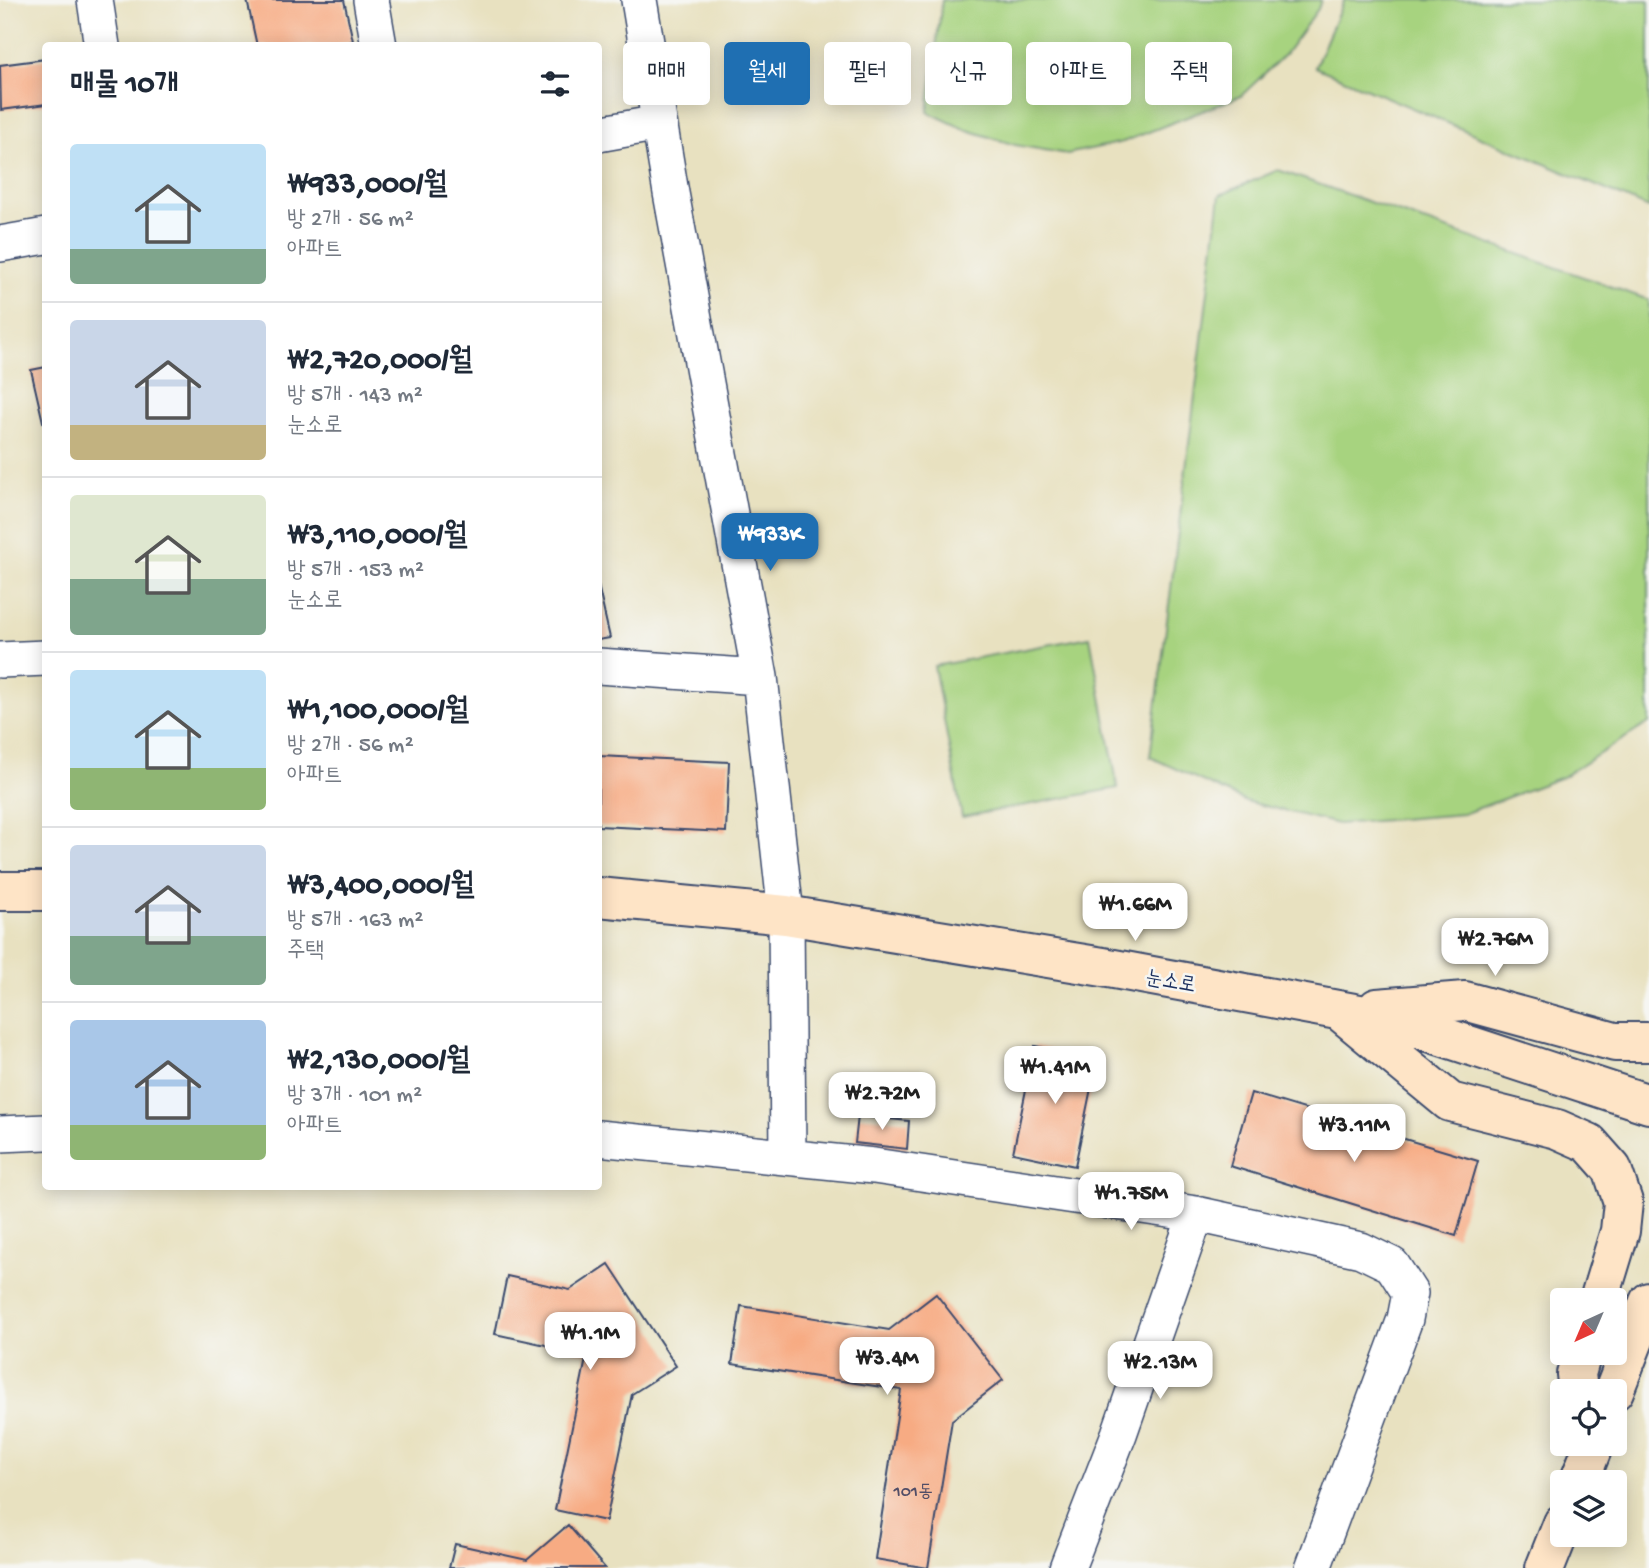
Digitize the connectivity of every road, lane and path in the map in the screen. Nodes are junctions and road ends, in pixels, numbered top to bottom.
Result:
1 (95, 0) edge
2 (371, 0) edge
3 (639, 0) edge
4 (101, 42) edge
5 (378, 42) edge
6 (659, 123) junction
7 (602, 133) edge
8 (42, 237) edge
9 (0, 244) edge
10 (42, 657) edge
11 (0, 660) edge
12 (602, 666) edge
13 (761, 677) junction
14 (0, 891) edge
15 (42, 891) edge
16 (602, 897) edge
17 (786, 915) junction
18 (1340, 1010) junction
19 (1649, 1042) edge
20 (1649, 1104) edge
21 (42, 1132) edge
22 (0, 1134) edge
23 (602, 1138) edge
24 (788, 1157) junction
25 (1196, 1214) junction
26 (1601, 1288) edge
27 (1649, 1302) edge
28 (1649, 1367) edge
29 (1620, 1379) edge
30 (1627, 1384) edge
31 (1553, 1547) edge
32 (1067, 1568) edge
33 (1313, 1568) edge
34 (1545, 1568) edge

1 - 4 street
2 - 5 street
3 - 6 street
6 - 7 street
6 - 13 street
8 - 9 street
10 - 11 street
12 - 13 street
13 - 17 street
14 - 15 street
16 - 17 street, 눈소로
17 - 18 street, 눈소로
17 - 24 street
18 - 19 street
18 - 20 street, 눈소로
18 - 26 street
21 - 22 street
23 - 24 street
24 - 25 street
25 - 32 street
25 - 33 street
27 - 29 street
28 - 30 street
31 - 34 street

